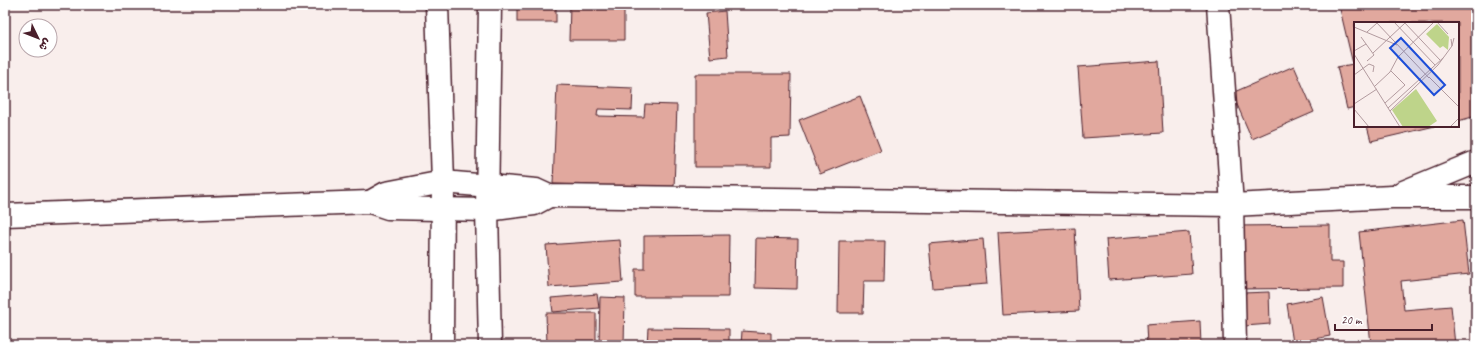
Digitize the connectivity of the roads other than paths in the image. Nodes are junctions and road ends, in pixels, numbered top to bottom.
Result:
1 (437, 5) edge
2 (490, 5) edge
3 (1218, 5) edge
4 (1476, 162) edge
5 (442, 182) junction
6 (488, 185) junction
7 (549, 196) junction
8 (1392, 197) junction
9 (1476, 197) edge
10 (370, 202) junction
11 (1232, 205) junction
12 (442, 210) junction
13 (487, 210) junction
14 (5, 215) edge
15 (442, 345) edge
16 (490, 345) edge
17 (1236, 345) edge

1 - 5 street
2 - 6 street
3 - 11 street
4 - 8 street
5 - 6 street
5 - 10 street
5 - 12 street
6 - 7 street
6 - 13 street
7 - 11 street
7 - 13 street
8 - 9 street
8 - 11 street
10 - 12 street
10 - 14 street
11 - 17 street
12 - 13 street
12 - 15 street
13 - 16 street

